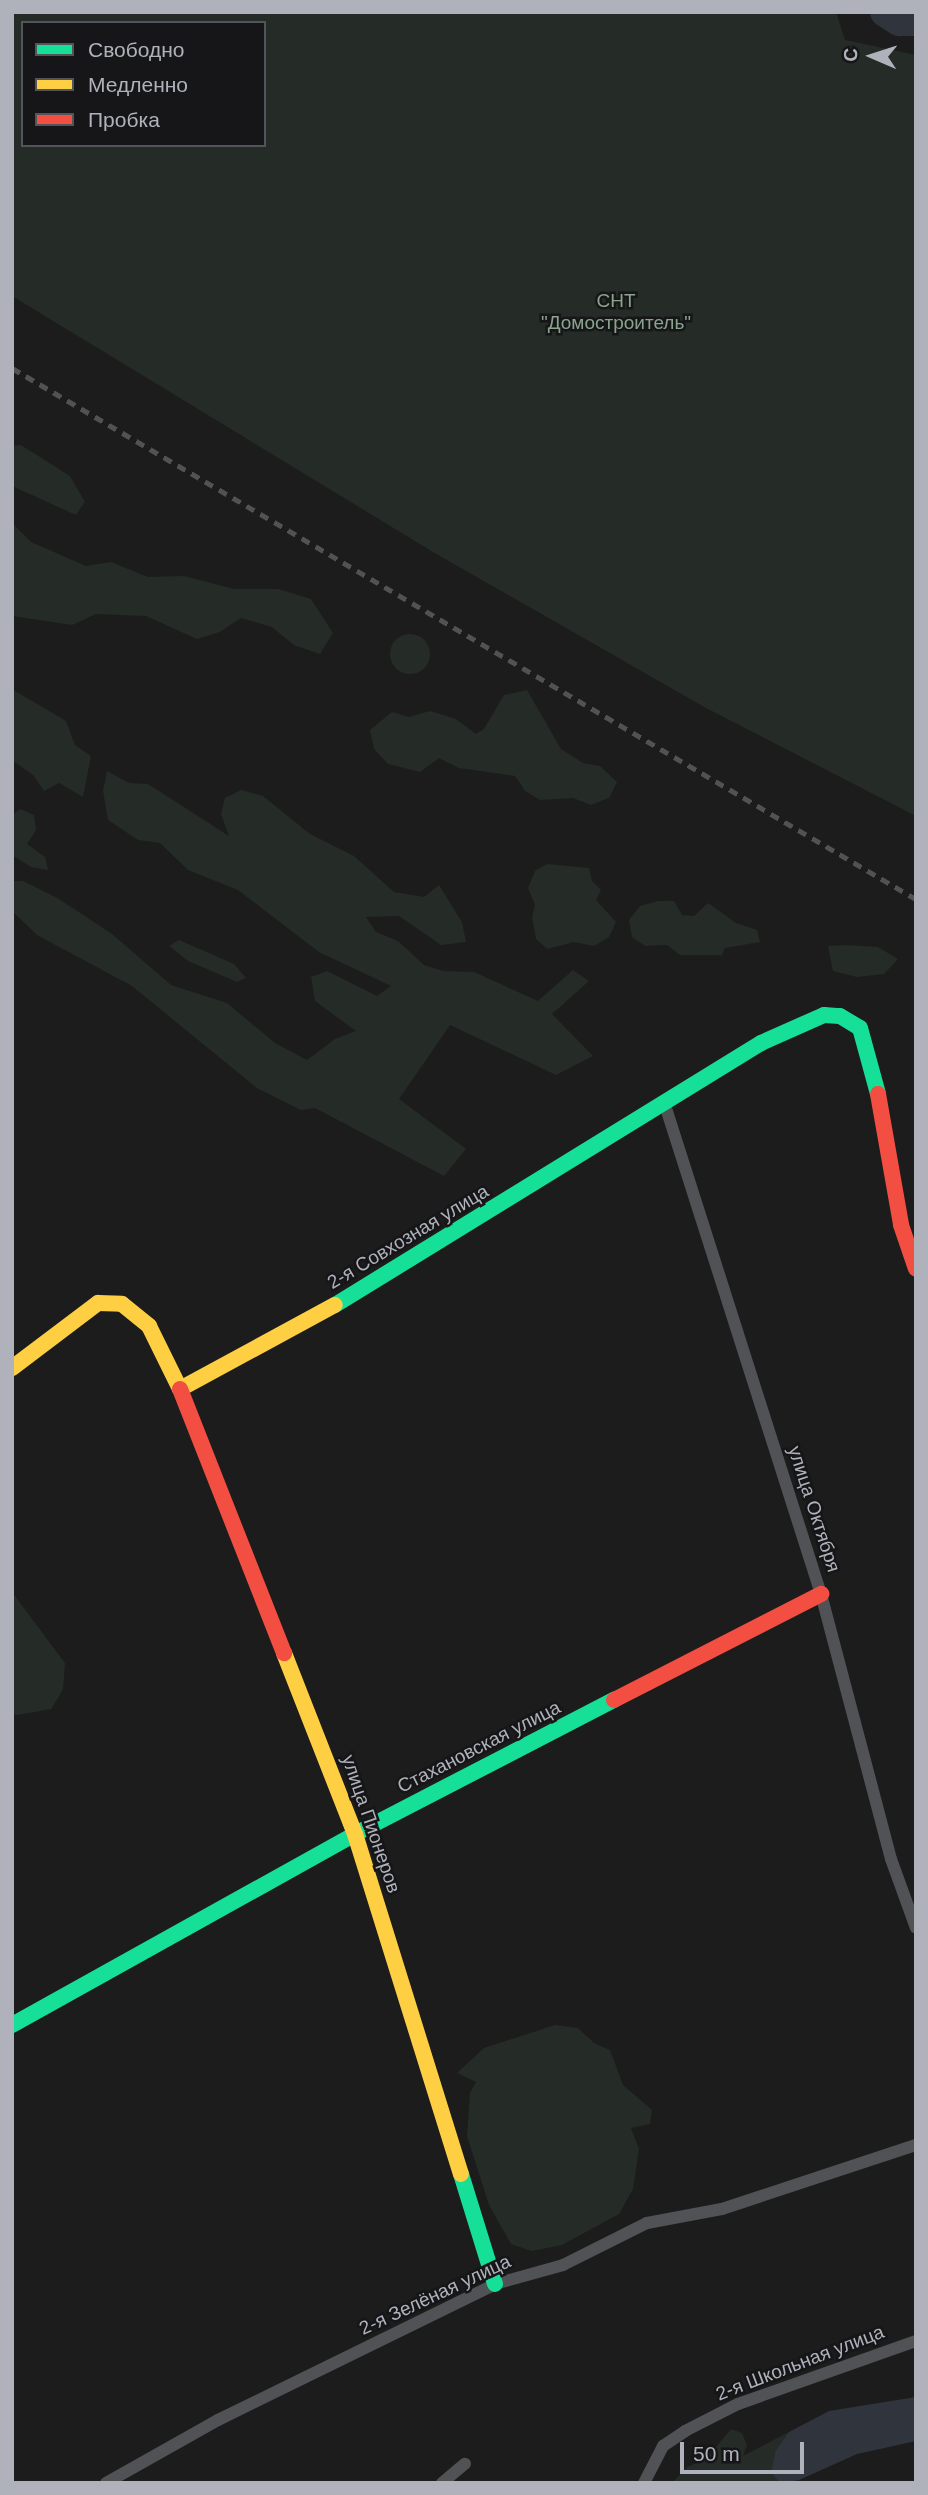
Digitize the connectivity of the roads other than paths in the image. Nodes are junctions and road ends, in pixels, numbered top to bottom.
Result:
1 (665, 1105) junction
2 (916, 1269) edge
3 (12, 1368) edge
4 (180, 1389) junction
5 (821, 1594) junction
6 (355, 1834) junction
7 (916, 1928) edge
8 (12, 2025) edge
9 (916, 2145) edge
10 (495, 2284) junction
11 (916, 2341) edge
12 (465, 2464) dead end
13 (106, 2483) edge
14 (442, 2483) edge
15 (644, 2483) edge

1 - 2 street, 2-я Совхозная улица
1 - 4 street, 2-я Совхозная улица
1 - 5 street, улица Октября
3 - 4 street
4 - 6 street, улица Пионеров
5 - 6 street, Стахановская улица
5 - 7 street, улица Октября
6 - 8 street, Стахановская улица
6 - 10 street, улица Пионеров
9 - 10 street, 2-я Зелёная улица
10 - 13 street, 2-я Зелёная улица
11 - 15 street, 2-я Школьная улица
12 - 14 street

